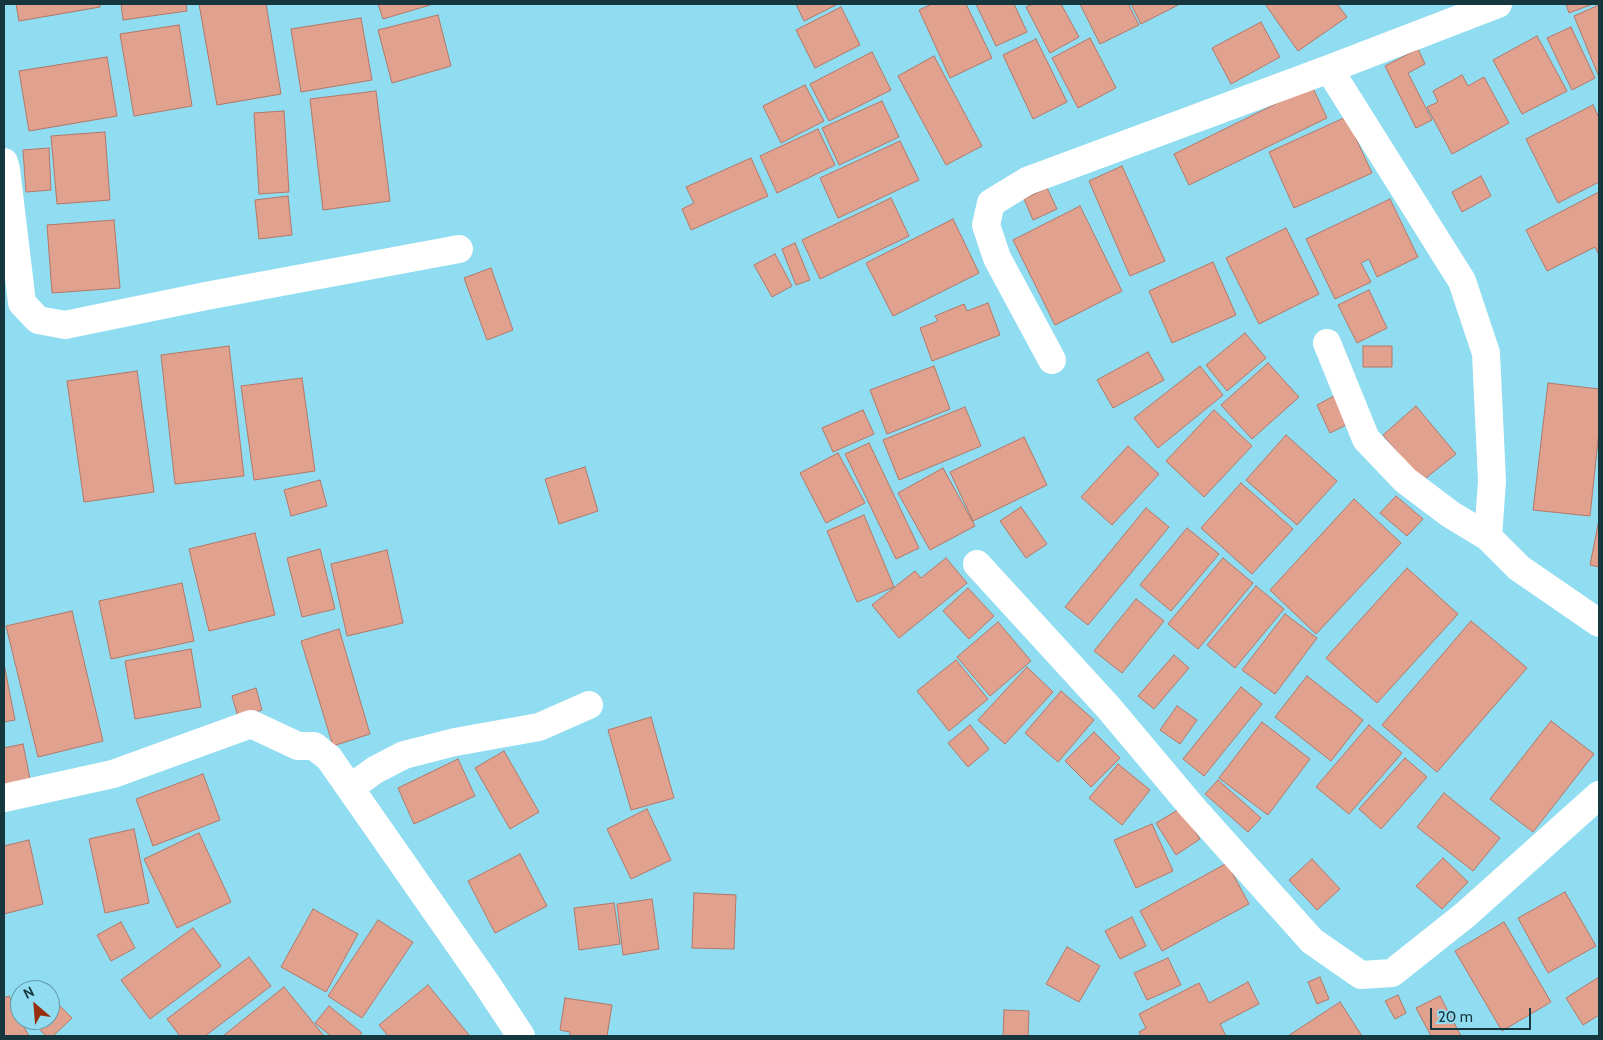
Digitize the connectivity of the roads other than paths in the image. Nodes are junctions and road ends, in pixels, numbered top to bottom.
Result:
1 (1498, 4) edge
2 (1329, 70) junction
3 (4, 162) edge
4 (459, 249) dead end
5 (1327, 342) dead end
6 (1052, 360) dead end
7 (1488, 538) junction
8 (977, 564) dead end
9 (1599, 624) edge
10 (589, 705) dead end
11 (350, 788) junction
12 (1599, 795) edge
13 (4, 798) edge
14 (521, 1036) edge

1 - 2 street
2 - 6 street
2 - 7 street
3 - 4 street
5 - 7 street
7 - 9 street
8 - 12 street
10 - 11 street
11 - 13 street
11 - 14 street

